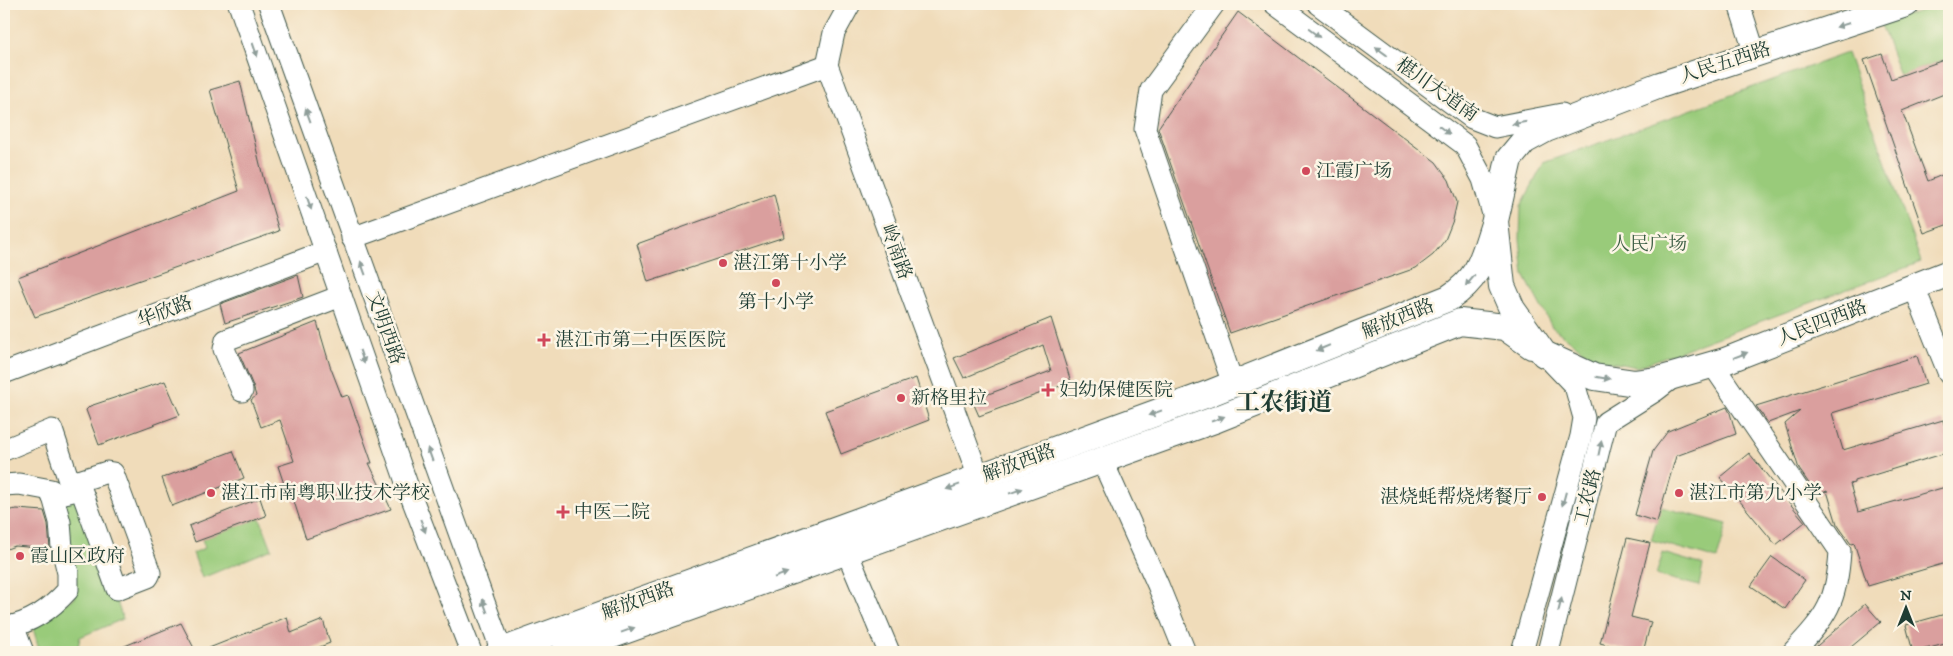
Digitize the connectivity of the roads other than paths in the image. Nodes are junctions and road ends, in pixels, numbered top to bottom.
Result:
1 (240, 4) edge
2 (268, 4) edge
3 (850, 4) edge
4 (1214, 4) edge
5 (1275, 4) edge
6 (1318, 4) edge
7 (1738, 4) edge
8 (1906, 4) edge
9 (1755, 54) junction
10 (827, 65) junction
11 (1660, 85) junction
12 (1494, 221) junction
13 (352, 238) junction
14 (326, 251) junction
15 (1949, 273) edge
16 (1914, 287) junction
17 (341, 296) junction
18 (1544, 354) junction
19 (1694, 371) junction
20 (4, 374) edge
21 (1949, 374) edge
22 (1233, 384) junction
23 (242, 391) dead end
24 (4, 450) edge
25 (1102, 460) junction
26 (978, 478) junction
27 (4, 485) edge
28 (80, 485) junction
29 (52, 496) junction
30 (988, 501) junction
31 (847, 552) junction
32 (8, 627) edge
33 (23, 652) edge
34 (472, 652) edge
35 (501, 652) edge
36 (565, 652) edge
37 (889, 652) edge
38 (1185, 652) edge
39 (1522, 652) edge
40 (1548, 652) edge
41 (1793, 652) edge

1 -> 14 street, 文明西路
13 -> 2 street, 文明西路
3 - 10 street
4 - 22 street
5 -> 12 street, 椹川大道南
11 -> 6 street, 椹川大道南
7 - 9 street
8 -> 9 main road, 人民五西路
9 - 11 main road, 人民五西路
10 - 13 street
10 - 26 street, 岭南路
11 - 12 main road, 人民五西路
12 - 18 main road
12 -> 22 main road, 解放西路
35 -> 13 street, 文明西路
14 - 17 street, 文明西路
14 - 20 street, 华欣路
15 - 16 main road, 人民四西路
19 -> 16 main road, 人民四西路
16 - 21 street
17 - 23 street
17 -> 34 street, 文明西路
18 -> 19 main road, 人民四西路
25 -> 18 main road, 解放西路
18 -> 39 street, 工农路
40 -> 19 street, 工农路
19 - 41 street
22 -> 26 main road, 解放西路
24 - 28 street
30 -> 25 main road, 解放西路
25 - 38 street
26 - 30 street, 岭南路
26 -> 35 main road, 解放西路
27 - 29 street
28 - 28 street
28 - 29 street
29 - 32 street
30 - 31 main road, 解放西路
36 -> 31 main road, 解放西路
31 - 37 street
32 - 33 street

